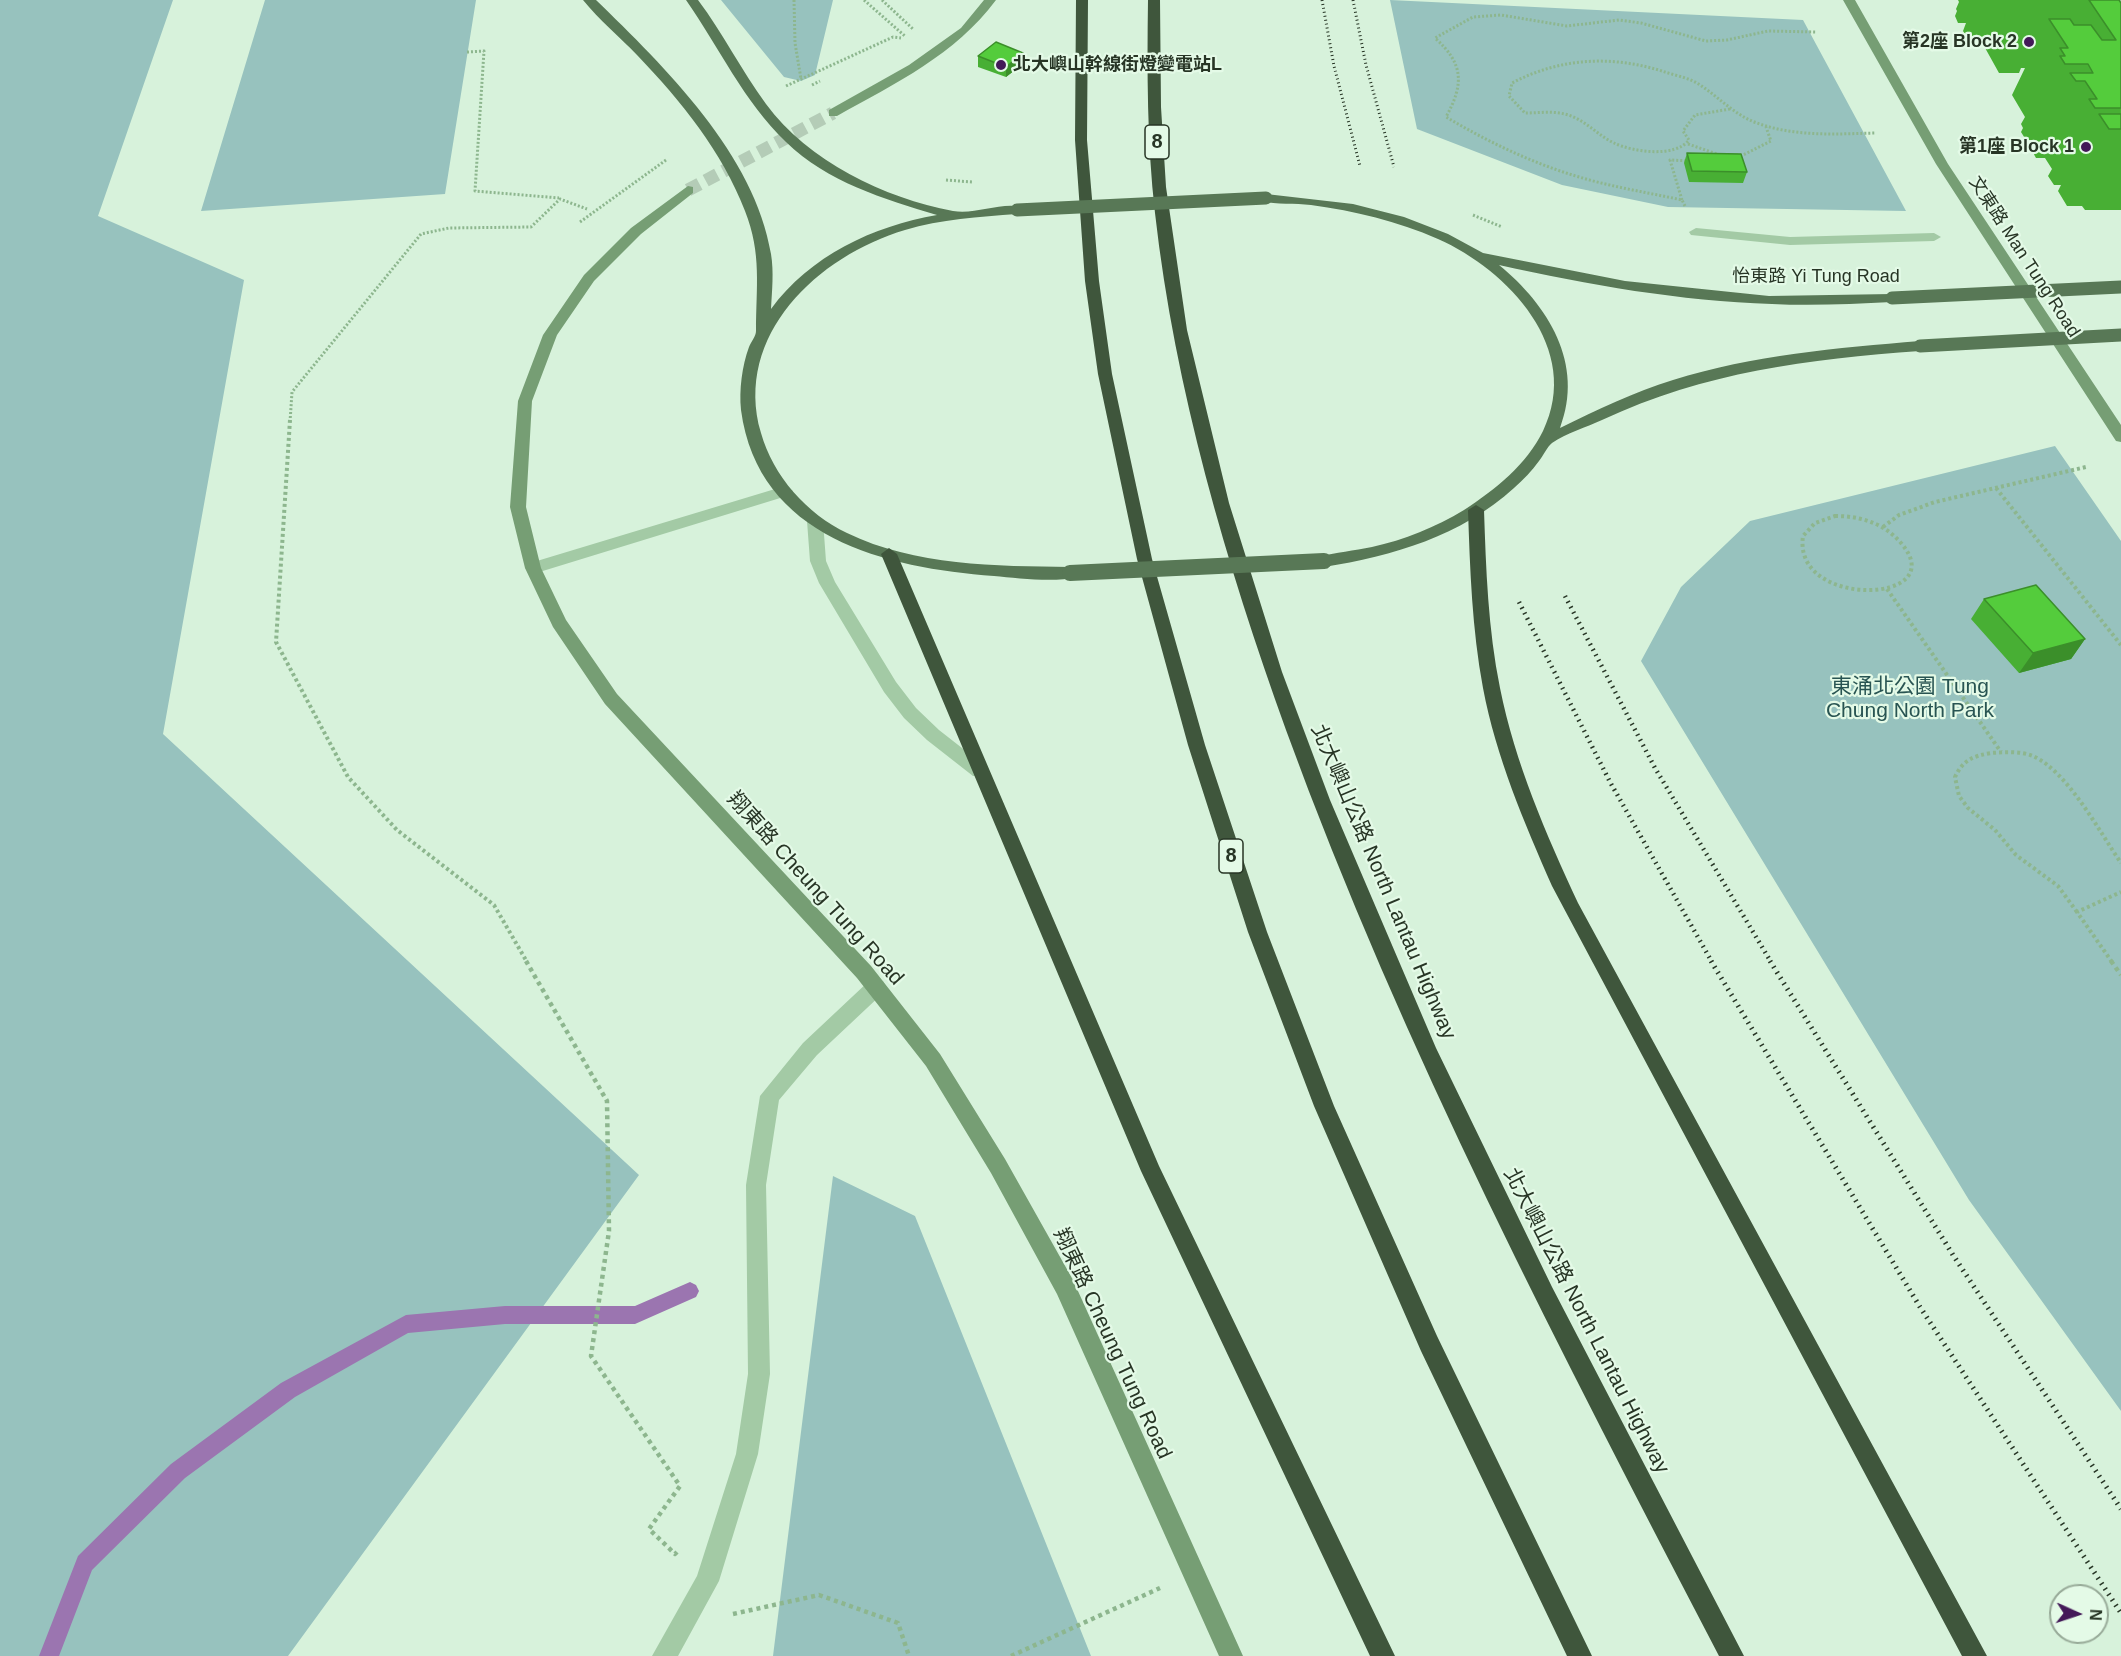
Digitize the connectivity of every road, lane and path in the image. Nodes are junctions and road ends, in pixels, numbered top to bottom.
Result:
1 (589, 0) edge
2 (692, 0) edge
3 (794, 0) edge
4 (864, 0) edge
5 (882, 0) edge
6 (990, 0) edge
7 (1082, 0) edge
8 (1154, 0) edge
9 (1850, 0) edge
10 (918, 32) dead end
11 (1816, 32) dead end
12 (892, 37) dead end
13 (908, 38) dead end
14 (467, 52) dead end
15 (801, 79) junction
16 (791, 92) dead end
17 (1730, 109) junction
18 (833, 113) tunnel mouth
19 (1766, 127) junction
20 (1875, 133) dead end
21 (1688, 144) junction
22 (1705, 151) junction
23 (1720, 155) edge
24 (1731, 155) edge
25 (666, 160) dead end
26 (1699, 161) edge
27 (1709, 161) edge
28 (945, 180) dead end
29 (982, 183) dead end
30 (688, 190) tunnel mouth
31 (560, 198) junction
32 (1682, 200) junction
33 (587, 209) dead end
34 (954, 216) junction
35 (580, 222) dead end
36 (1696, 231) joint
37 (1934, 237) dead end
38 (1478, 255) junction
39 (2121, 287) edge
40 (762, 331) junction
41 (2121, 335) edge
42 (2121, 437) edge
43 (1548, 439) junction
44 (2086, 467) dead end
45 (1996, 488) junction
46 (785, 491) junction
47 (1476, 510) junction
48 (815, 521) junction
49 (1882, 527) junction
50 (890, 554) junction
51 (533, 568) junction
52 (1887, 589) junction
53 (2121, 645) edge
54 (2002, 753) junction
55 (979, 771) junction
56 (2121, 862) edge
57 (2121, 892) edge
58 (2077, 912) junction
59 (2121, 975) edge
60 (876, 987) junction
61 (675, 1554) dead end
62 (1194, 1572) junction
63 (731, 1614) dead end
64 (664, 1656) edge
65 (909, 1656) edge
66 (1011, 1656) edge
67 (1231, 1656) edge
68 (1383, 1656) edge
69 (1580, 1656) edge
70 (1732, 1656) edge
71 (1975, 1656) edge

1 - 40 main road
2 - 34 main road
3 - 15 path
4 - 13 path
5 - 10 path
6 - 18 main road
7 - 69 highway, 8
8 - 70 highway, 北大嶼山公路 North Lantau Highway / 8
9 - 42 main road, 文東路 Man Tung Road
11 - 32 path
12 - 15 path
14 - 31 path
15 - 16 path
17 - 19 path
17 - 21 path
17 - 21 path
19 - 20 path
19 - 24 path
21 - 22 path
22 - 23 path
22 - 27 path
25 - 35 path
26 - 32 path
28 - 29 path
30 - 51 main road, 翔東路 Cheung Tung Road
31 - 33 path
31 - 61 path
32 - 36 path
34 - 38 main road, bridge
34 - 40 main road
36 - 37 street
38 - 39 main road, 怡東路 Yi Tung Road, bridge
38 - 43 main road
40 - 46 main road
41 - 43 main road, bridge
43 - 47 main road
44 - 45 path
45 - 49 path
45 - 53 path
46 - 48 main road
46 - 51 street
47 - 50 main road, bridge
47 - 71 highway
48 - 50 main road
48 - 55 street
49 - 52 path
49 - 52 path
50 - 55 highway
51 - 60 main road, 翔東路 Cheung Tung Road
52 - 54 path
54 - 56 path
54 - 58 path
55 - 68 highway
57 - 58 path
58 - 59 path
60 - 62 main road, 翔東路 Cheung Tung Road
60 - 64 street
62 - 66 path
62 - 67 main road, 翔東路 Cheung Tung Road
63 - 65 path

